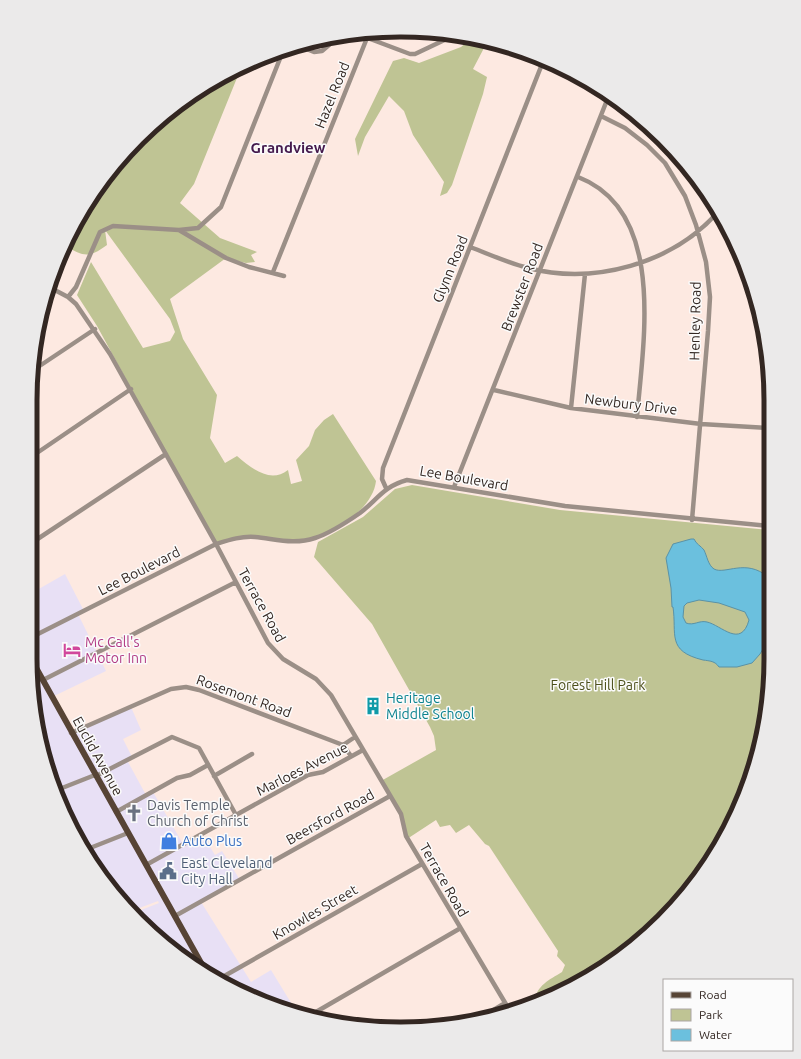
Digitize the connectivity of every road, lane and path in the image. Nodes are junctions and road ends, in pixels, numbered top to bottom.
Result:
1 (367, 38) edge
2 (369, 39) edge
3 (445, 40) edge
4 (330, 44) edge
5 (306, 49) edge
6 (280, 57) edge
7 (541, 66) edge
8 (607, 101) edge
9 (601, 116) junction
10 (578, 177) junction
11 (713, 216) edge
12 (179, 230) junction
13 (698, 231) junction
14 (470, 247) junction
15 (641, 263) junction
16 (540, 270) junction
17 (273, 272) junction
18 (585, 274) junction
19 (284, 276) dead end
20 (54, 290) edge
21 (68, 297) junction
22 (95, 329) junction
23 (39, 366) edge
24 (131, 389) junction
25 (494, 390) junction
26 (571, 408) junction
27 (637, 417) junction
28 (701, 424) junction
29 (764, 428) edge
30 (37, 453) edge
31 (166, 454) junction
32 (454, 487) junction
33 (386, 488) junction
34 (692, 520) junction
35 (764, 526) edge
36 (37, 539) edge
37 (216, 544) junction
38 (236, 582) junction
39 (37, 634) edge
40 (38, 673) edge
41 (43, 680) junction
42 (71, 733) junction
43 (355, 737) junction
44 (343, 745) junction
45 (363, 750) junction
46 (252, 754) dead end
47 (352, 756) junction
48 (208, 765) junction
49 (95, 776) junction
50 (214, 776) junction
51 (61, 788) edge
52 (390, 796) junction
53 (116, 812) junction
54 (236, 815) junction
55 (128, 833) junction
56 (90, 847) edge
57 (422, 864) junction
58 (146, 865) junction
59 (175, 916) junction
60 (460, 929) junction
61 (202, 963) edge
62 (224, 976) edge
63 (506, 1003) junction
64 (508, 1006) edge
65 (493, 1010) edge
66 (316, 1012) edge

1 - 17 street, Hazel Road
2 - 3 street
4 - 5 street
6 - 12 street
7 - 14 street, Glynn Road
8 - 9 street, Brewster Road
9 - 10 street, Brewster Road
9 - 13 street, Henley Road
10 - 15 street
10 - 16 street, Brewster Road
11 - 13 street
12 - 17 street
12 - 21 street
13 - 15 street
13 - 28 street, Henley Road
14 - 16 street
14 - 33 street, Glynn Road
15 - 18 street
15 - 27 street
16 - 18 street
16 - 25 street, Brewster Road
17 - 19 street
18 - 26 street
20 - 21 street, Terrace Road
21 - 22 street, Terrace Road
22 - 23 street
22 - 24 street, Terrace Road
24 - 30 street
24 - 31 street, Terrace Road
25 - 26 street, Newbury Drive
25 - 32 street, Brewster Road
26 - 27 street, Newbury Drive
27 - 28 street, Newbury Drive
28 - 29 street, Newbury Drive
28 - 34 street, Henley Road
31 - 36 street
31 - 37 street, Terrace Road
32 - 33 street, Lee Boulevard
32 - 34 street, Lee Boulevard
33 - 37 street, Lee Boulevard
34 - 35 street, Lee Boulevard
37 - 38 street, Terrace Road
37 - 39 street, Lee Boulevard
38 - 41 street
38 - 43 street, Terrace Road
40 - 41 main road, Euclid Avenue
41 - 42 main road, Euclid Avenue
42 - 44 street, Rosemont Road
42 - 49 main road, Euclid Avenue
43 - 44 street
43 - 45 street, Terrace Road
44 - 47 street, Rosemont Road
45 - 47 street, Marloes Avenue
45 - 52 street, Terrace Road
46 - 50 street
47 - 54 street, Marloes Avenue
48 - 49 street
48 - 50 street
48 - 53 street
49 - 51 street
49 - 53 main road, Euclid Avenue
50 - 54 street
52 - 57 street, Terrace Road
52 - 59 street, Beersford Road
53 - 55 main road, Euclid Avenue
54 - 58 street, Marloes Avenue
55 - 56 street
55 - 58 main road, Euclid Avenue
57 - 60 street, Terrace Road
57 - 62 street, Knowles Street
58 - 59 main road, Euclid Avenue
59 - 61 main road, Euclid Avenue
60 - 63 street, Terrace Road
60 - 66 street
63 - 64 street, Terrace Road
63 - 65 street

